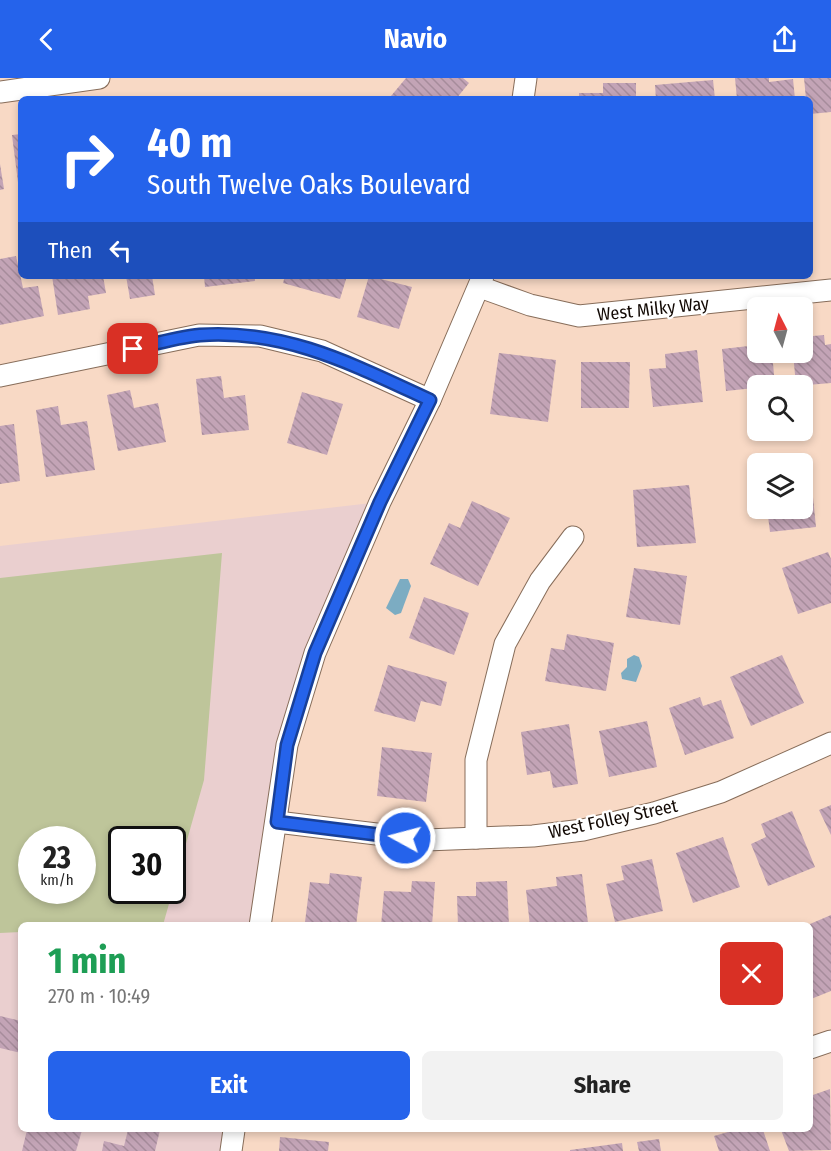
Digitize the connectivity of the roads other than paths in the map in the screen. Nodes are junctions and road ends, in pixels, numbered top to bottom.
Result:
1 (99, 78) edge
2 (526, 78) edge
3 (0, 92) edge
4 (523, 96) edge
5 (481, 281) edge
6 (831, 290) edge
7 (0, 376) edge
8 (430, 400) junction
9 (573, 537) dead end
10 (831, 743) edge
11 (277, 822) junction
12 (476, 838) junction
13 (261, 922) edge
14 (831, 1041) edge
15 (813, 1047) edge
16 (234, 1132) edge
17 (231, 1151) edge

1 - 3 street
2 - 4 street
5 - 6 street, West Milky Way
5 - 8 street
7 - 8 street
8 - 11 street
9 - 12 street
10 - 12 street, West Folley Street
11 - 12 street, West Folley Street
11 - 13 street
14 - 15 street
16 - 17 street

